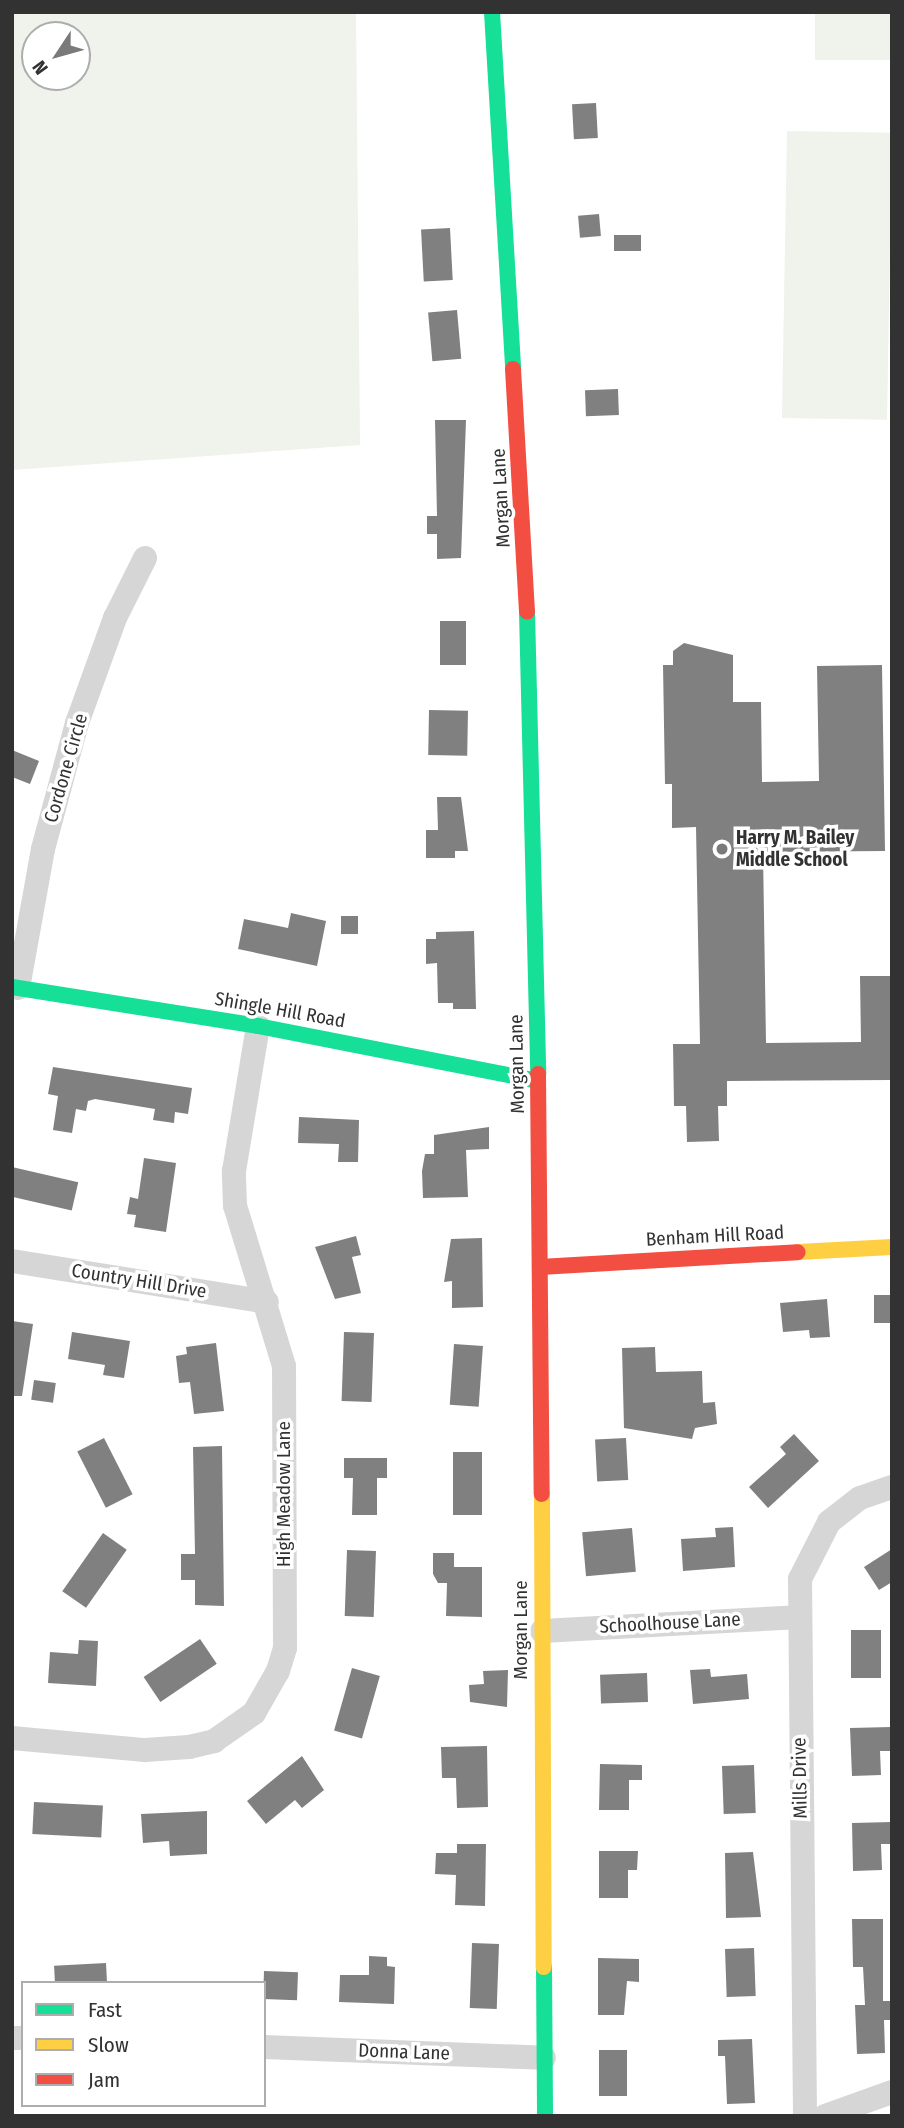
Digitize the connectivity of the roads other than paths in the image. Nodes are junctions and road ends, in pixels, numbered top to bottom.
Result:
1 (492, 12) edge
2 (145, 558) dead end
3 (15, 987) edge
4 (258, 1026) junction
5 (538, 1081) junction
6 (892, 1247) edge
7 (12, 1261) edge
8 (540, 1267) junction
9 (267, 1302) junction
10 (892, 1487) edge
11 (798, 1617) junction
12 (542, 1631) junction
13 (12, 1738) edge
14 (266, 2047) edge
15 (544, 2058) junction
16 (892, 2092) edge
17 (545, 2116) edge
18 (805, 2116) edge
19 (825, 2116) edge

1 - 5 street, Morgan Lane
2 - 3 street, Cordone Circle
3 - 4 street, Shingle Hill Road
4 - 5 street, Shingle Hill Road
4 - 9 street, High Meadow Lane
5 - 8 street, Morgan Lane
6 - 8 street, Benham Hill Road
7 - 9 street, Country Hill Drive
8 - 12 street, Morgan Lane
9 - 13 street, High Meadow Lane
10 - 11 street, Mills Drive
11 - 12 street, Schoolhouse Lane
11 - 18 street, Mills Drive
12 - 15 street, Morgan Lane
14 - 15 street, Donna Lane
15 - 17 street, Morgan Lane
16 - 19 street

